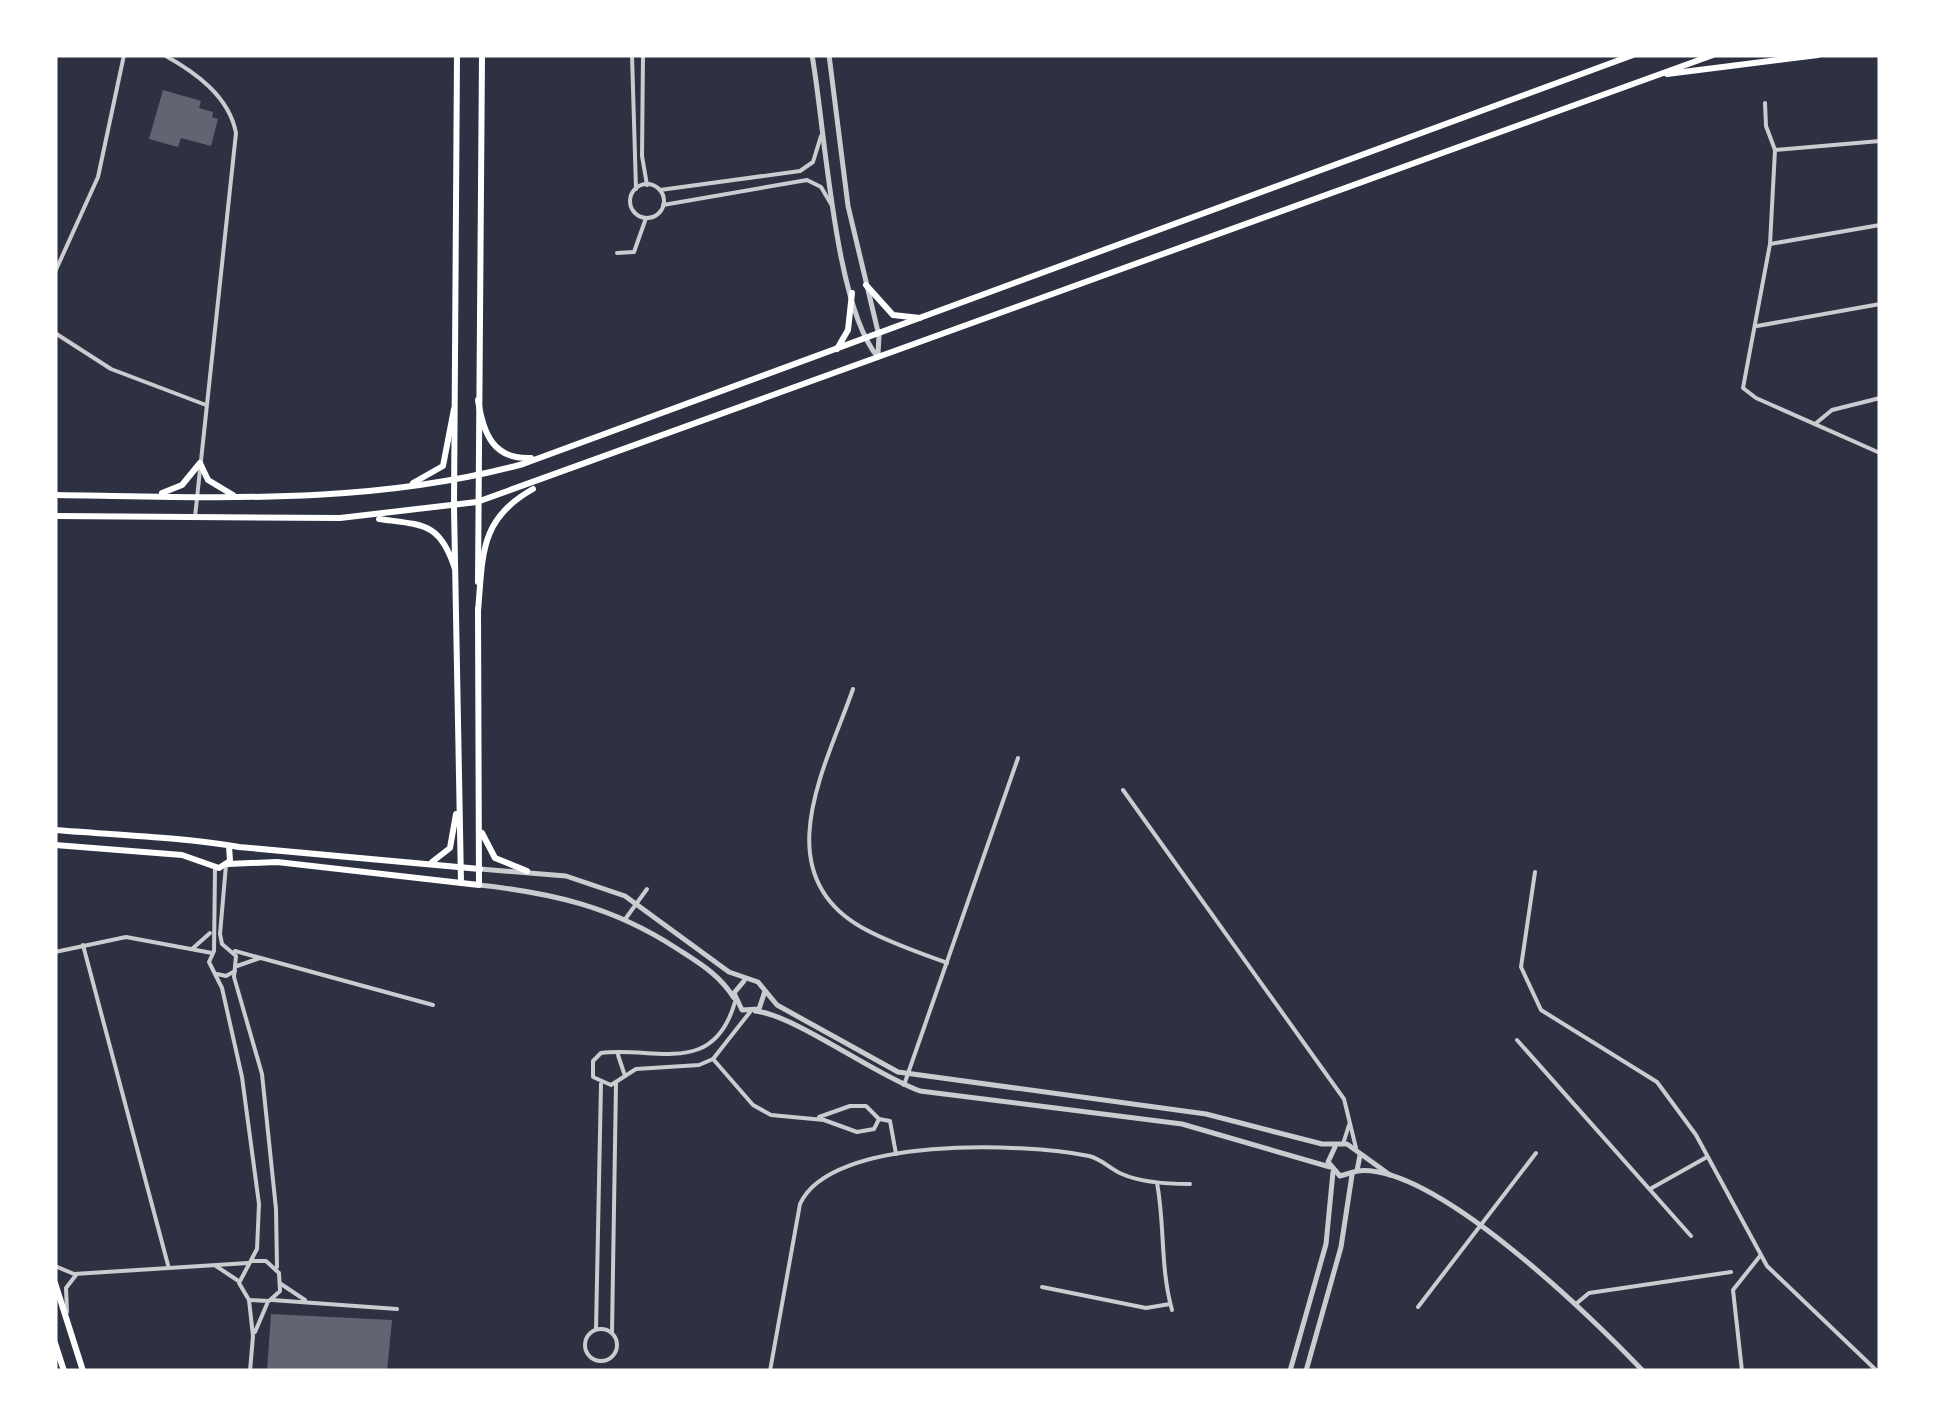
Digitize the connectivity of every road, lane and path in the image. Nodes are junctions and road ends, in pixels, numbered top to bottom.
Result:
1 (124, 55) edge
2 (164, 55) edge
3 (456, 55) edge
4 (482, 55) edge
5 (632, 55) edge
6 (643, 55) edge
7 (812, 55) edge
8 (829, 55) edge
9 (1633, 55) edge
10 (1714, 55) edge
11 (1818, 55) edge
12 (1646, 78) junction
13 (1765, 103) dead end
14 (822, 132) junction
15 (1880, 140) edge
16 (1774, 150) junction
17 (647, 184) junction
18 (636, 189) junction
19 (660, 190) junction
20 (663, 206) junction
21 (833, 208) junction
22 (646, 218) junction
23 (1880, 225) edge
24 (1770, 244) junction
25 (617, 253) dead end
26 (55, 272) edge
27 (866, 285) junction
28 (852, 294) junction
29 (1880, 304) edge
30 (926, 318) junction
31 (1756, 326) junction
32 (55, 333) edge
33 (878, 336) junction
34 (864, 341) junction
35 (835, 351) junction
36 (878, 357) junction
37 (1880, 398) edge
38 (478, 400) junction
39 (206, 405) junction
40 (454, 410) junction
41 (1815, 424) junction
42 (1880, 453) edge
43 (542, 457) junction
44 (200, 464) junction
45 (478, 476) junction
46 (554, 477) junction
47 (454, 482) junction
48 (396, 489) junction
49 (55, 495) edge
50 (148, 496) junction
51 (197, 496) junction
52 (239, 497) junction
53 (477, 502) junction
54 (454, 507) junction
55 (55, 516) edge
56 (363, 516) junction
57 (195, 517) junction
58 (455, 569) junction
59 (478, 611) junction
60 (854, 689) dead end
61 (1018, 758) dead end
62 (459, 788) junction
63 (1123, 790) dead end
64 (480, 824) junction
65 (55, 830) edge
66 (211, 842) junction
67 (55, 845) edge
68 (228, 845) junction
69 (205, 861) junction
70 (425, 864) junction
71 (227, 865) junction
72 (215, 868) junction
73 (461, 868) junction
74 (480, 869) junction
75 (528, 871) junction
76 (1535, 872) dead end
77 (461, 882) junction
78 (479, 885) junction
79 (647, 890) dead end
80 (638, 904) junction
81 (626, 918) junction
82 (212, 928) junction
83 (83, 946) junction
84 (229, 949) junction
85 (190, 950) junction
86 (55, 952) edge
87 (213, 952) junction
88 (270, 958) junction
89 (947, 963) junction
90 (236, 968) junction
91 (215, 974) junction
92 (747, 980) junction
93 (765, 990) junction
94 (734, 1000) junction
95 (433, 1006) dead end
96 (752, 1011) junction
97 (1517, 1040) dead end
98 (617, 1055) junction
99 (713, 1059) junction
100 (624, 1073) junction
101 (908, 1074) junction
102 (616, 1083) junction
103 (601, 1084) junction
104 (904, 1086) junction
105 (1350, 1115) junction
106 (815, 1118) junction
107 (879, 1119) junction
108 (1340, 1145) junction
109 (1358, 1152) junction
110 (1536, 1153) dead end
111 (896, 1154) junction
112 (1707, 1157) junction
113 (1331, 1170) junction
114 (1354, 1173) junction
115 (1390, 1175) junction
116 (1157, 1182) junction
117 (1190, 1184) dead end
118 (1650, 1189) junction
119 (1480, 1226) junction
120 (1691, 1236) dead end
121 (1760, 1256) junction
122 (250, 1262) junction
123 (168, 1265) junction
124 (206, 1265) junction
125 (55, 1266) edge
126 (276, 1268) junction
127 (1730, 1272) dead end
128 (78, 1274) junction
129 (55, 1283) edge
130 (238, 1283) junction
131 (281, 1284) junction
132 (1042, 1287) dead end
133 (249, 1300) junction
134 (270, 1301) junction
135 (309, 1302) junction
136 (1576, 1303) junction
137 (1418, 1308) dead end
138 (397, 1309) dead end
139 (69, 1327) junction
140 (596, 1330) junction
141 (612, 1333) junction
142 (253, 1336) junction
143 (55, 1343) edge
144 (64, 1371) edge
145 (82, 1371) edge
146 (250, 1371) edge
147 (770, 1371) edge
148 (1290, 1371) edge
149 (1306, 1371) edge
150 (1642, 1371) edge
151 (1742, 1371) edge
152 (1877, 1371) edge

1 - 26 street
2 - 39 street
3 - 40 main road
4 - 38 main road
5 - 18 street
6 - 17 street
7 - 14 street
8 - 27 street
9 - 30 main road
10 - 12 main road
11 - 12 main road
12 - 36 main road
13 - 16 street
14 - 19 street
14 - 21 street
15 - 16 street
16 - 24 street
17 - 18 street
17 - 19 street
18 - 22 street
19 - 20 street
20 - 21 street
20 - 22 street
21 - 28 street
22 - 25 street
23 - 24 street
24 - 31 street
27 - 30 main road
27 - 33 street
28 - 34 street
28 - 35 main road
29 - 31 street
30 - 33 main road
31 - 41 street
32 - 39 street
33 - 34 main road
33 - 36 street
34 - 35 main road
34 - 36 street
35 - 43 main road
36 - 46 main road
37 - 41 street
38 - 43 main road
38 - 45 main road
39 - 44 street
40 - 47 main road
40 - 48 main road
41 - 42 street
43 - 45 main road
44 - 50 main road
44 - 51 street
44 - 52 main road
45 - 47 main road
45 - 53 main road
46 - 53 main road
46 - 59 main road
47 - 48 main road
47 - 54 main road
48 - 52 main road
49 - 50 main road
50 - 51 main road
51 - 52 main road
51 - 57 street
53 - 54 main road
53 - 59 main road
54 - 56 main road
54 - 58 main road
55 - 57 main road
56 - 57 main road
56 - 58 main road
58 - 62 main road
59 - 64 main road
60 - 89 street
61 - 89 street
62 - 70 main road
62 - 73 main road
63 - 105 street
64 - 74 main road
64 - 75 main road
65 - 66 main road
66 - 68 main road
66 - 69 main road
67 - 69 main road
68 - 70 main road
68 - 71 main road
69 - 72 main road
70 - 73 main road
71 - 72 main road
71 - 77 main road
71 - 84 street
72 - 82 street
73 - 74 main road
73 - 77 main road
74 - 75 street
74 - 78 main road
75 - 80 street
76 - 112 street
77 - 78 main road
78 - 81 street
79 - 80 street
80 - 81 street
80 - 92 street
81 - 94 street
82 - 85 street
82 - 87 street
83 - 85 street
83 - 86 street
83 - 123 street
84 - 87 street
84 - 88 street
84 - 90 street
85 - 87 street
87 - 91 street
88 - 90 street
88 - 95 street
89 - 101 street
90 - 91 street
90 - 126 street
91 - 122 street
92 - 93 street
92 - 94 street
93 - 96 street
93 - 101 street
94 - 96 street
94 - 98 street
96 - 99 street
96 - 104 street
97 - 118 street
98 - 100 street
98 - 103 street
99 - 100 street
99 - 106 street
100 - 102 street
101 - 104 street
101 - 108 street
102 - 103 street
102 - 141 street
103 - 140 street
104 - 113 street
105 - 108 street
105 - 109 street
106 - 107 street
106 - 107 street
107 - 111 street
108 - 109 street
108 - 113 street
109 - 114 street
109 - 115 street
110 - 119 street
111 - 116 street
111 - 147 street
112 - 118 street
112 - 121 street
113 - 114 street
113 - 148 street
114 - 115 street
114 - 149 street
115 - 119 street
116 - 117 street
116 - 132 street
118 - 120 street
119 - 136 street
119 - 137 street
121 - 151 street
121 - 152 street
122 - 124 street
122 - 126 street
122 - 130 street
123 - 124 street
123 - 128 street
124 - 130 street
125 - 128 street
126 - 131 street
127 - 136 street
128 - 139 street
129 - 139 main road
130 - 133 street
131 - 134 street
131 - 135 street
133 - 134 street
133 - 142 street
134 - 135 street
134 - 142 street
135 - 138 street
136 - 150 street
139 - 145 main road
140 - 141 street
140 - 141 street
142 - 146 street
143 - 144 main road

